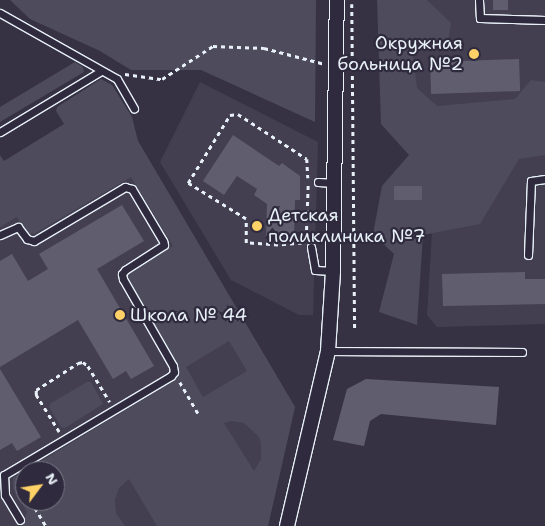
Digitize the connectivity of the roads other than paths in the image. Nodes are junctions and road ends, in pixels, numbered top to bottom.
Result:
1 (337, 0) edge
2 (479, 0) edge
3 (0, 13) edge
4 (545, 20) edge
5 (101, 71) junction
6 (134, 109) dead end
7 (0, 132) edge
8 (545, 180) edge
9 (318, 182) dead end
10 (335, 183) junction
11 (0, 236) edge
12 (308, 245) road end
13 (528, 254) dead end
14 (333, 271) junction
15 (328, 351) junction
16 (522, 352) dead end
17 (0, 468) edge
18 (2, 477) edge
19 (20, 520) dead end
20 (287, 526) edge

1 - 10 street
2 - 4 lane
3 - 5 lane
5 - 6 lane
5 - 7 lane
8 - 13 lane
9 - 10 lane
10 - 14 street
11 - 18 lane
12 - 14 lane
14 - 15 street
15 - 16 lane
15 - 20 street
17 - 18 lane
18 - 19 lane

